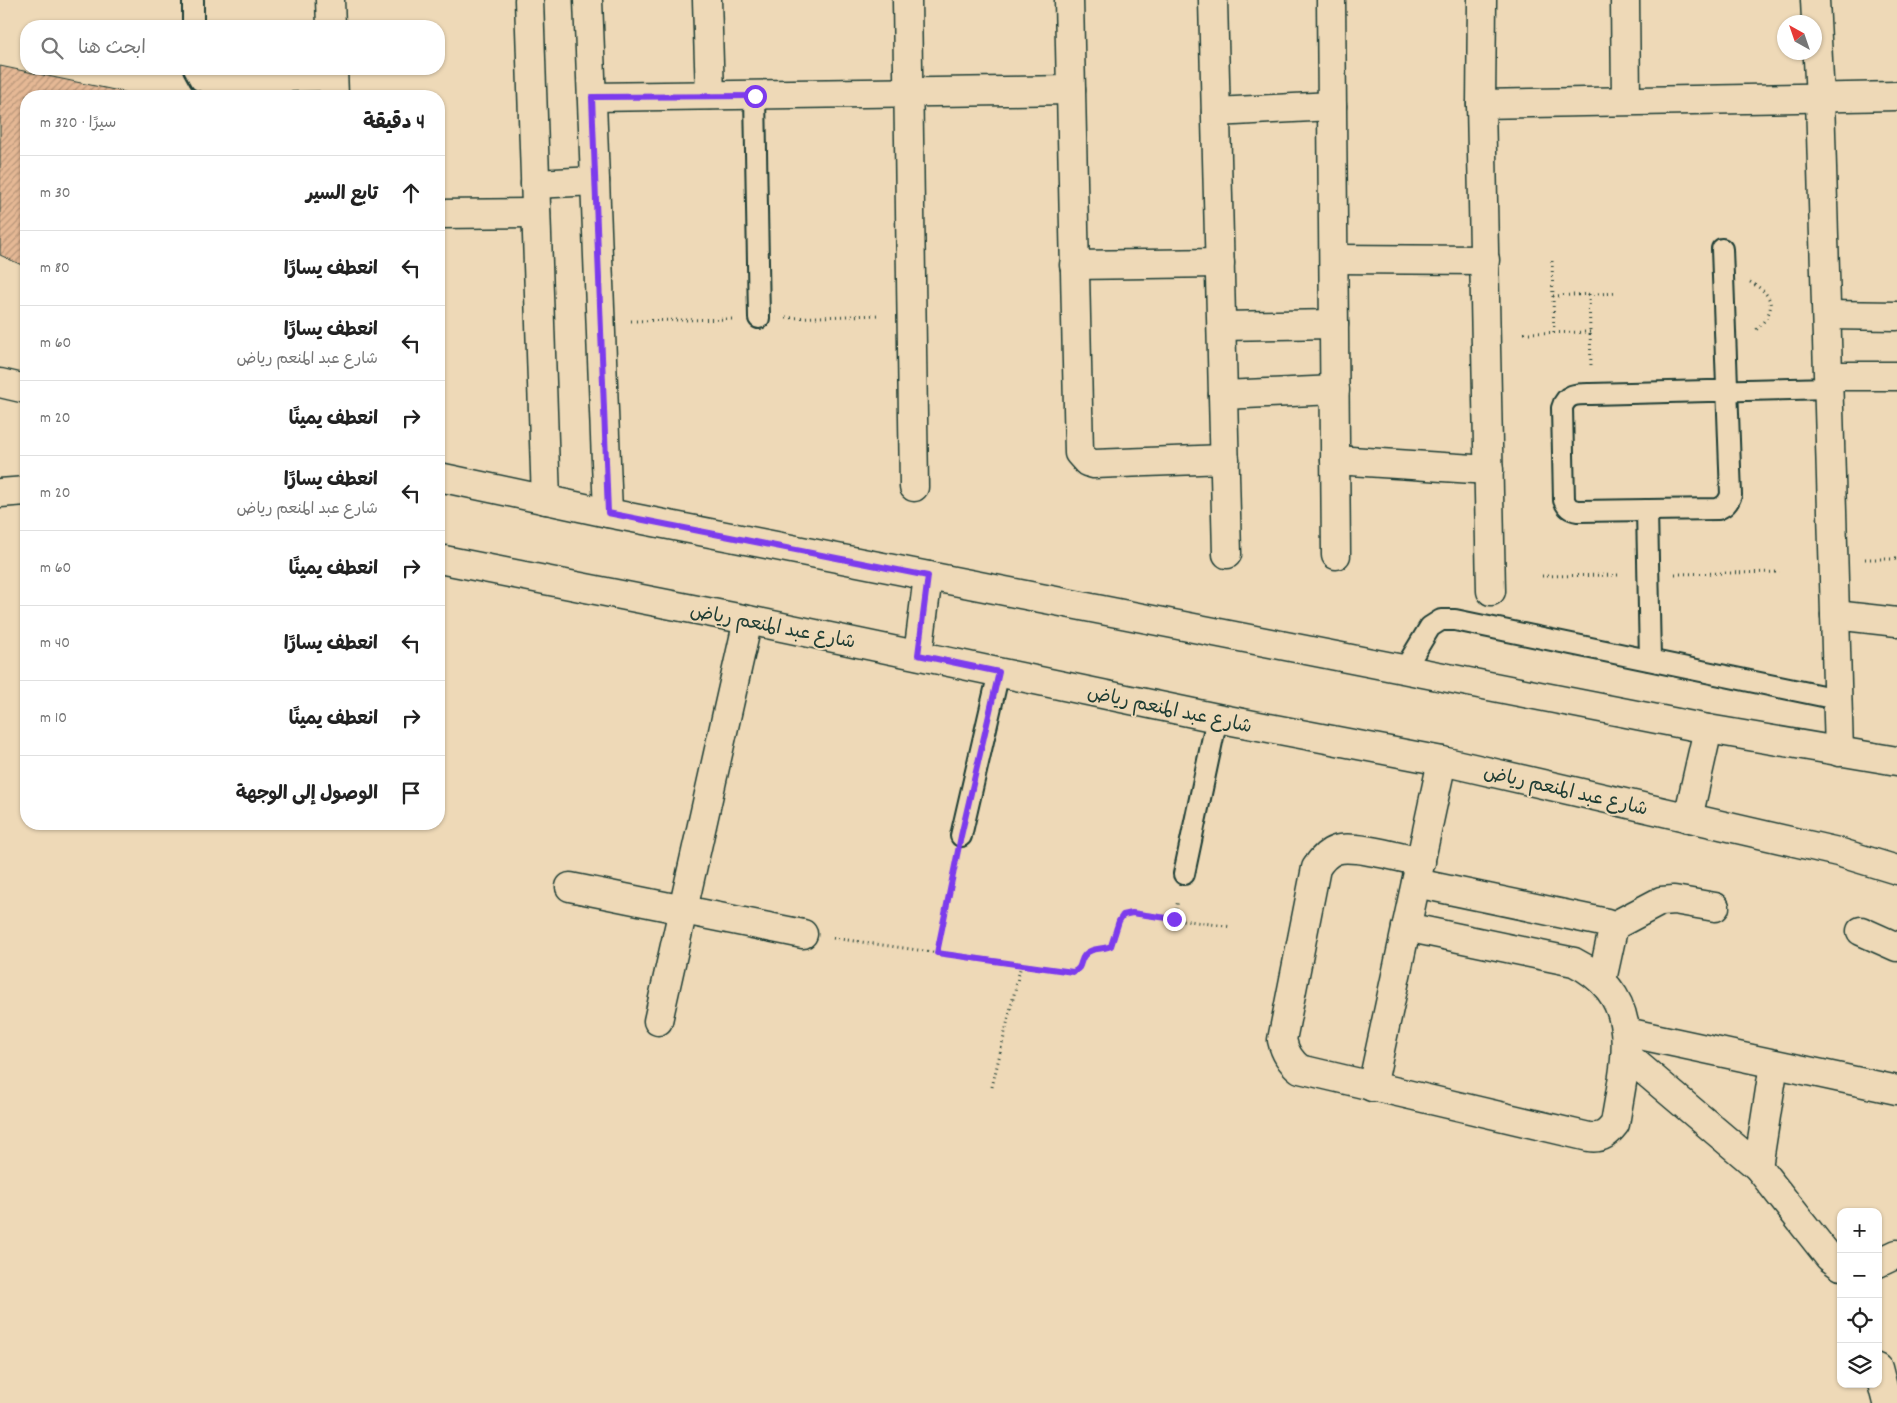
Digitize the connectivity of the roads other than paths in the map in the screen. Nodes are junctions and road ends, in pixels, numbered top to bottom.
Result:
1 (193, 0) edge
2 (330, 0) edge
3 (529, 0) edge
4 (588, 0) edge
5 (707, 0) edge
6 (908, 0) edge
7 (1069, 0) edge
8 (1213, 0) edge
9 (1331, 0) edge
10 (1482, 0) edge
11 (1625, 0) edge
12 (1814, 0) edge
13 (193, 20) edge
14 (331, 20) edge
15 (197, 75) edge
16 (334, 82) edge
17 (1071, 90) junction
18 (909, 93) junction
19 (710, 95) junction
20 (755, 96) junction
21 (1897, 96) edge
22 (592, 97) junction
23 (1820, 99) junction
24 (1626, 100) junction
25 (1481, 104) junction
26 (1332, 106) junction
27 (1216, 112) junction
28 (595, 181) junction
29 (535, 184) junction
30 (536, 213) junction
31 (445, 214) edge
32 (1722, 249) dead end
33 (1334, 259) junction
34 (1484, 260) junction
35 (1220, 263) junction
36 (1074, 266) junction
37 (1827, 315) junction
38 (1897, 316) edge
39 (758, 318) dead end
40 (1334, 324) junction
41 (1222, 326) junction
42 (1897, 376) edge
43 (1829, 382) junction
44 (0, 383) edge
45 (20, 388) edge
46 (1335, 390) junction
47 (1726, 390) junction
48 (1223, 395) junction
49 (1225, 459) junction
50 (1335, 460) junction
51 (1489, 470) junction
52 (445, 479) edge
53 (914, 487) dead end
54 (20, 491) edge
55 (0, 493) edge
56 (546, 500) junction
57 (1647, 510) junction
58 (608, 513) junction
59 (1227, 554) dead end
60 (1336, 555) dead end
61 (445, 560) edge
62 (928, 576) junction
63 (1491, 591) dead end
64 (1835, 614) junction
65 (748, 620) junction
66 (1897, 622) edge
67 (918, 655) junction
68 (1650, 660) junction
69 (1404, 670) junction
70 (999, 672) junction
71 (1837, 699) junction
72 (1217, 718) junction
73 (1708, 729) junction
74 (1840, 752) junction
75 (1442, 760) junction
76 (1897, 761) edge
77 (1688, 818) junction
78 (961, 836) road end
79 (1897, 870) edge
80 (1418, 872) junction
81 (1184, 874) dead end
82 (570, 886) dead end
83 (1715, 907) dead end
84 (683, 910) junction
85 (1406, 927) junction
86 (1610, 928) junction
87 (1861, 930) dead end
88 (803, 934) road end
89 (1897, 947) edge
90 (1602, 980) junction
91 (658, 1021) dead end
92 (1626, 1044) junction
93 (1774, 1064) junction
94 (1372, 1087) junction
95 (1897, 1090) edge
96 (1758, 1166) junction
97 (1897, 1254) edge
98 (1882, 1261) edge
99 (1837, 1263) edge
100 (1882, 1384) edge
101 (1887, 1403) edge

1 - 13 lane
2 - 14 street
3 - 29 street
4 - 22 street
5 - 19 street
6 - 18 street
7 - 17 street
8 - 27 street
9 - 26 street
10 - 25 street
11 - 24 street
12 - 23 street
15 - 16 lane
17 - 18 street
17 - 36 street
18 - 20 street
18 - 53 street
19 - 20 street
19 - 22 street
20 - 39 lane
21 - 23 street
22 - 28 street
23 - 24 street
23 - 37 street
24 - 25 street
25 - 34 street
26 - 27 street
26 - 33 street
27 - 35 street
28 - 29 street
28 - 58 street
29 - 30 street
30 - 31 street
30 - 56 street
32 - 47 lane
33 - 34 street
33 - 40 street
34 - 51 street
35 - 36 street
35 - 41 street
36 - 49 street
37 - 38 street
37 - 43 street
40 - 41 street
40 - 46 street
41 - 48 street
42 - 43 street
43 - 47 lane
43 - 64 street
44 - 45 street
46 - 48 street
46 - 50 street
47 - 57 lane
47 - 57 lane
48 - 49 street
49 - 59 street
50 - 51 street
50 - 60 street
51 - 63 street
52 - 56 street
54 - 55 street
56 - 58 street
57 - 68 lane
58 - 62 street
61 - 65 street, شارع عبد المنعم رياض
62 - 67 street
62 - 69 street
64 - 66 street
64 - 71 street
65 - 67 street, شارع عبد المنعم رياض
65 - 84 street
67 - 70 street, شارع عبد المنعم رياض
68 - 69 lane
68 - 71 lane
69 - 73 street
70 - 72 street, شارع عبد المنعم رياض
70 - 78 lane
71 - 74 street
72 - 75 street, شارع عبد المنعم رياض
72 - 81 lane
73 - 74 street
73 - 77 street
74 - 76 street
75 - 77 street, شارع عبد المنعم رياض
75 - 80 street
77 - 79 street, شارع عبد المنعم رياض
80 - 85 street
80 - 86 street
80 - 94 street
82 - 84 street
83 - 86 street
84 - 88 street
84 - 91 street
85 - 90 street
85 - 94 street
86 - 90 street
87 - 89 street
90 - 92 street
92 - 93 street
92 - 94 street
92 - 96 street
93 - 95 street
93 - 96 street
96 - 99 street
97 - 98 street
100 - 101 street

